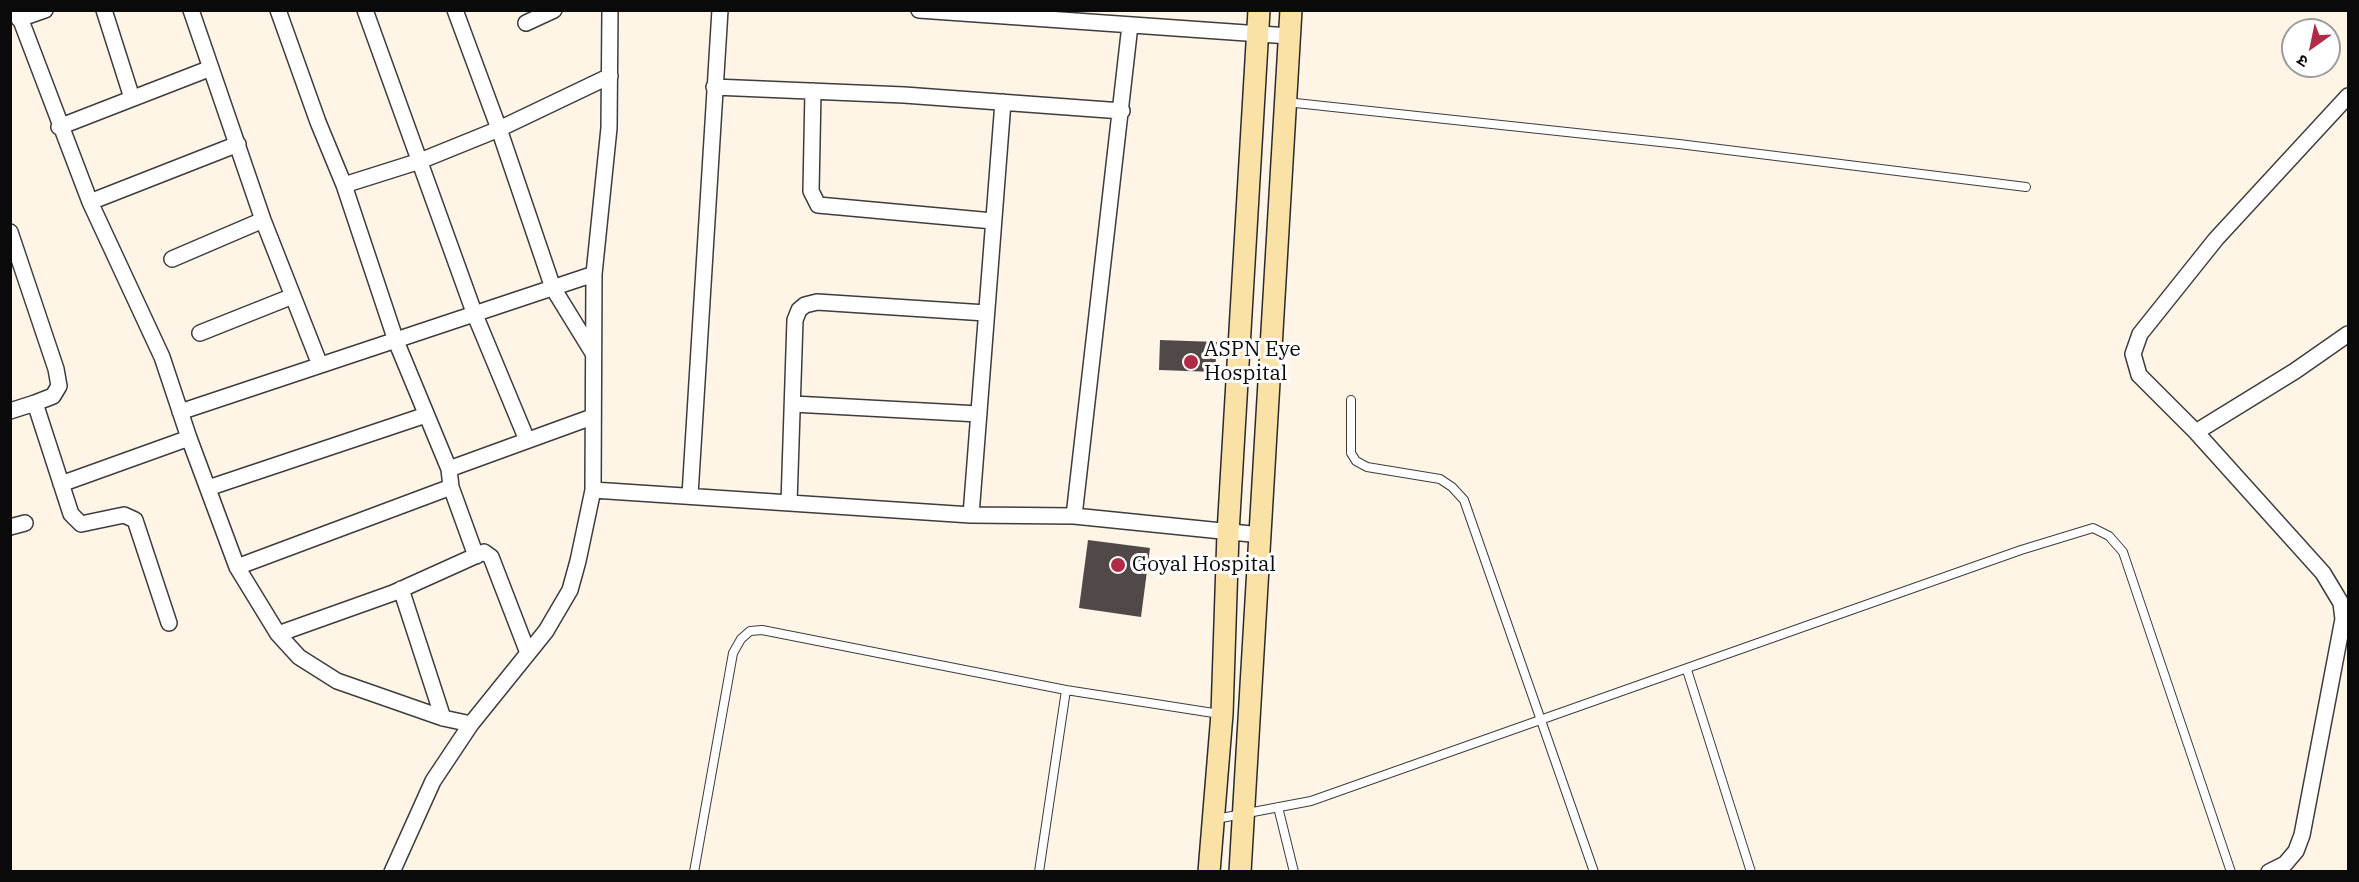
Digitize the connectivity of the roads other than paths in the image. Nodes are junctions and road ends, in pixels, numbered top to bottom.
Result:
1 (45, 10) edge
2 (104, 10) edge
3 (191, 10) edge
4 (278, 10) edge
5 (365, 10) edge
6 (455, 10) edge
7 (554, 10) edge
8 (610, 10) edge
9 (720, 10) edge
10 (919, 10) edge
11 (1259, 10) edge
12 (1291, 10) edge
13 (18, 15) edge
14 (526, 23) dead end
15 (1130, 25) junction
16 (1258, 34) junction
17 (1289, 36) junction
18 (211, 68) junction
19 (610, 76) junction
20 (714, 87) junction
21 (813, 91) junction
22 (2349, 96) edge
23 (132, 98) junction
24 (1003, 102) junction
25 (1286, 102) junction
26 (1122, 111) junction
27 (59, 127) junction
28 (499, 129) junction
29 (238, 144) junction
30 (420, 161) junction
31 (344, 185) junction
32 (2026, 188) dead end
33 (90, 202) junction
34 (263, 220) junction
35 (993, 221) junction
36 (10, 232) edge
37 (172, 260) dead end
38 (594, 274) junction
39 (553, 288) junction
40 (293, 296) junction
41 (986, 313) junction
42 (475, 315) junction
43 (200, 333) dead end
44 (2349, 334) edge
45 (396, 341) junction
46 (593, 353) junction
47 (320, 365) junction
48 (1351, 400) dead end
49 (35, 403) junction
50 (793, 404) junction
51 (10, 411) edge
52 (180, 412) junction
53 (979, 414) junction
54 (426, 415) junction
55 (592, 417) junction
56 (2196, 432) junction
57 (189, 438) junction
58 (526, 440) junction
59 (449, 469) junction
60 (61, 484) junction
61 (452, 487) junction
62 (208, 489) junction
63 (593, 490) junction
64 (690, 495) junction
65 (789, 503) junction
66 (971, 515) junction
67 (1074, 516) junction
68 (1228, 533) junction
69 (1261, 535) junction
70 (476, 556) junction
71 (237, 567) junction
72 (401, 589) junction
73 (2345, 601) edge
74 (2346, 622) edge
75 (170, 623) dead end
76 (278, 634) junction
77 (528, 653) junction
78 (1686, 670) junction
79 (1066, 690) junction
80 (1222, 714) junction
81 (443, 718) junction
82 (1539, 721) junction
83 (471, 723) junction
84 (1278, 807) junction
85 (1243, 814) junction
86 (1212, 820) junction
87 (392, 872) edge
88 (694, 872) edge
89 (1039, 872) edge
90 (1209, 872) edge
91 (1240, 872) edge
92 (1294, 872) edge
93 (1593, 872) edge
94 (1751, 872) edge
95 (2230, 872) edge
96 (2269, 872) edge

1 - 13 street
2 - 23 street
3 - 18 street
4 - 31 street
5 - 30 street
6 - 28 street
7 - 14 street
8 - 19 street
9 - 20 street
10 - 15 street
11 - 16 main road
12 - 17 main road
13 - 27 street
15 - 16 street
15 - 26 street
16 - 17 street
16 - 68 main road
17 - 25 main road
18 - 23 street
18 - 29 street
19 - 28 street
19 - 38 street
20 - 21 street
20 - 64 street
21 - 24 street
21 - 35 street
22 - 56 street
23 - 27 street
24 - 26 street
24 - 35 street
25 - 32 lane
25 - 69 main road
26 - 67 street
27 - 33 street
28 - 30 street
28 - 39 street
29 - 33 street
29 - 34 street
30 - 31 street
30 - 42 street
31 - 45 street
33 - 52 street
34 - 37 street
34 - 40 street
35 - 41 street
36 - 49 street
38 - 39 street
38 - 46 street
39 - 42 street
39 - 46 street
40 - 43 street
40 - 47 street
41 - 50 street
41 - 53 street
42 - 45 street
42 - 58 street
44 - 56 street
45 - 47 street
45 - 54 street
46 - 55 street
47 - 52 street
48 - 82 lane
49 - 51 street
49 - 60 street
50 - 53 street
50 - 65 street
52 - 57 street
53 - 66 street
54 - 59 street
54 - 62 street
55 - 58 street
55 - 63 street
56 - 73 street
57 - 60 street
57 - 62 street
58 - 59 street
59 - 61 street
60 - 75 street
61 - 70 street
61 - 71 street
62 - 71 street
63 - 64 street
63 - 77 street
64 - 65 street
65 - 66 street
66 - 67 street
67 - 68 street
68 - 69 street
68 - 80 main road
69 - 85 main road
70 - 72 street
70 - 77 street
71 - 76 street
72 - 76 street
72 - 81 street
73 - 74 street
74 - 96 street
76 - 81 street
77 - 83 street
78 - 82 lane
78 - 94 lane
78 - 95 lane
79 - 80 lane
79 - 88 lane
79 - 89 lane
80 - 86 main road
81 - 83 street
82 - 84 lane
82 - 93 lane
83 - 87 street
84 - 85 lane
84 - 92 lane
85 - 86 lane
85 - 91 main road
86 - 90 main road

